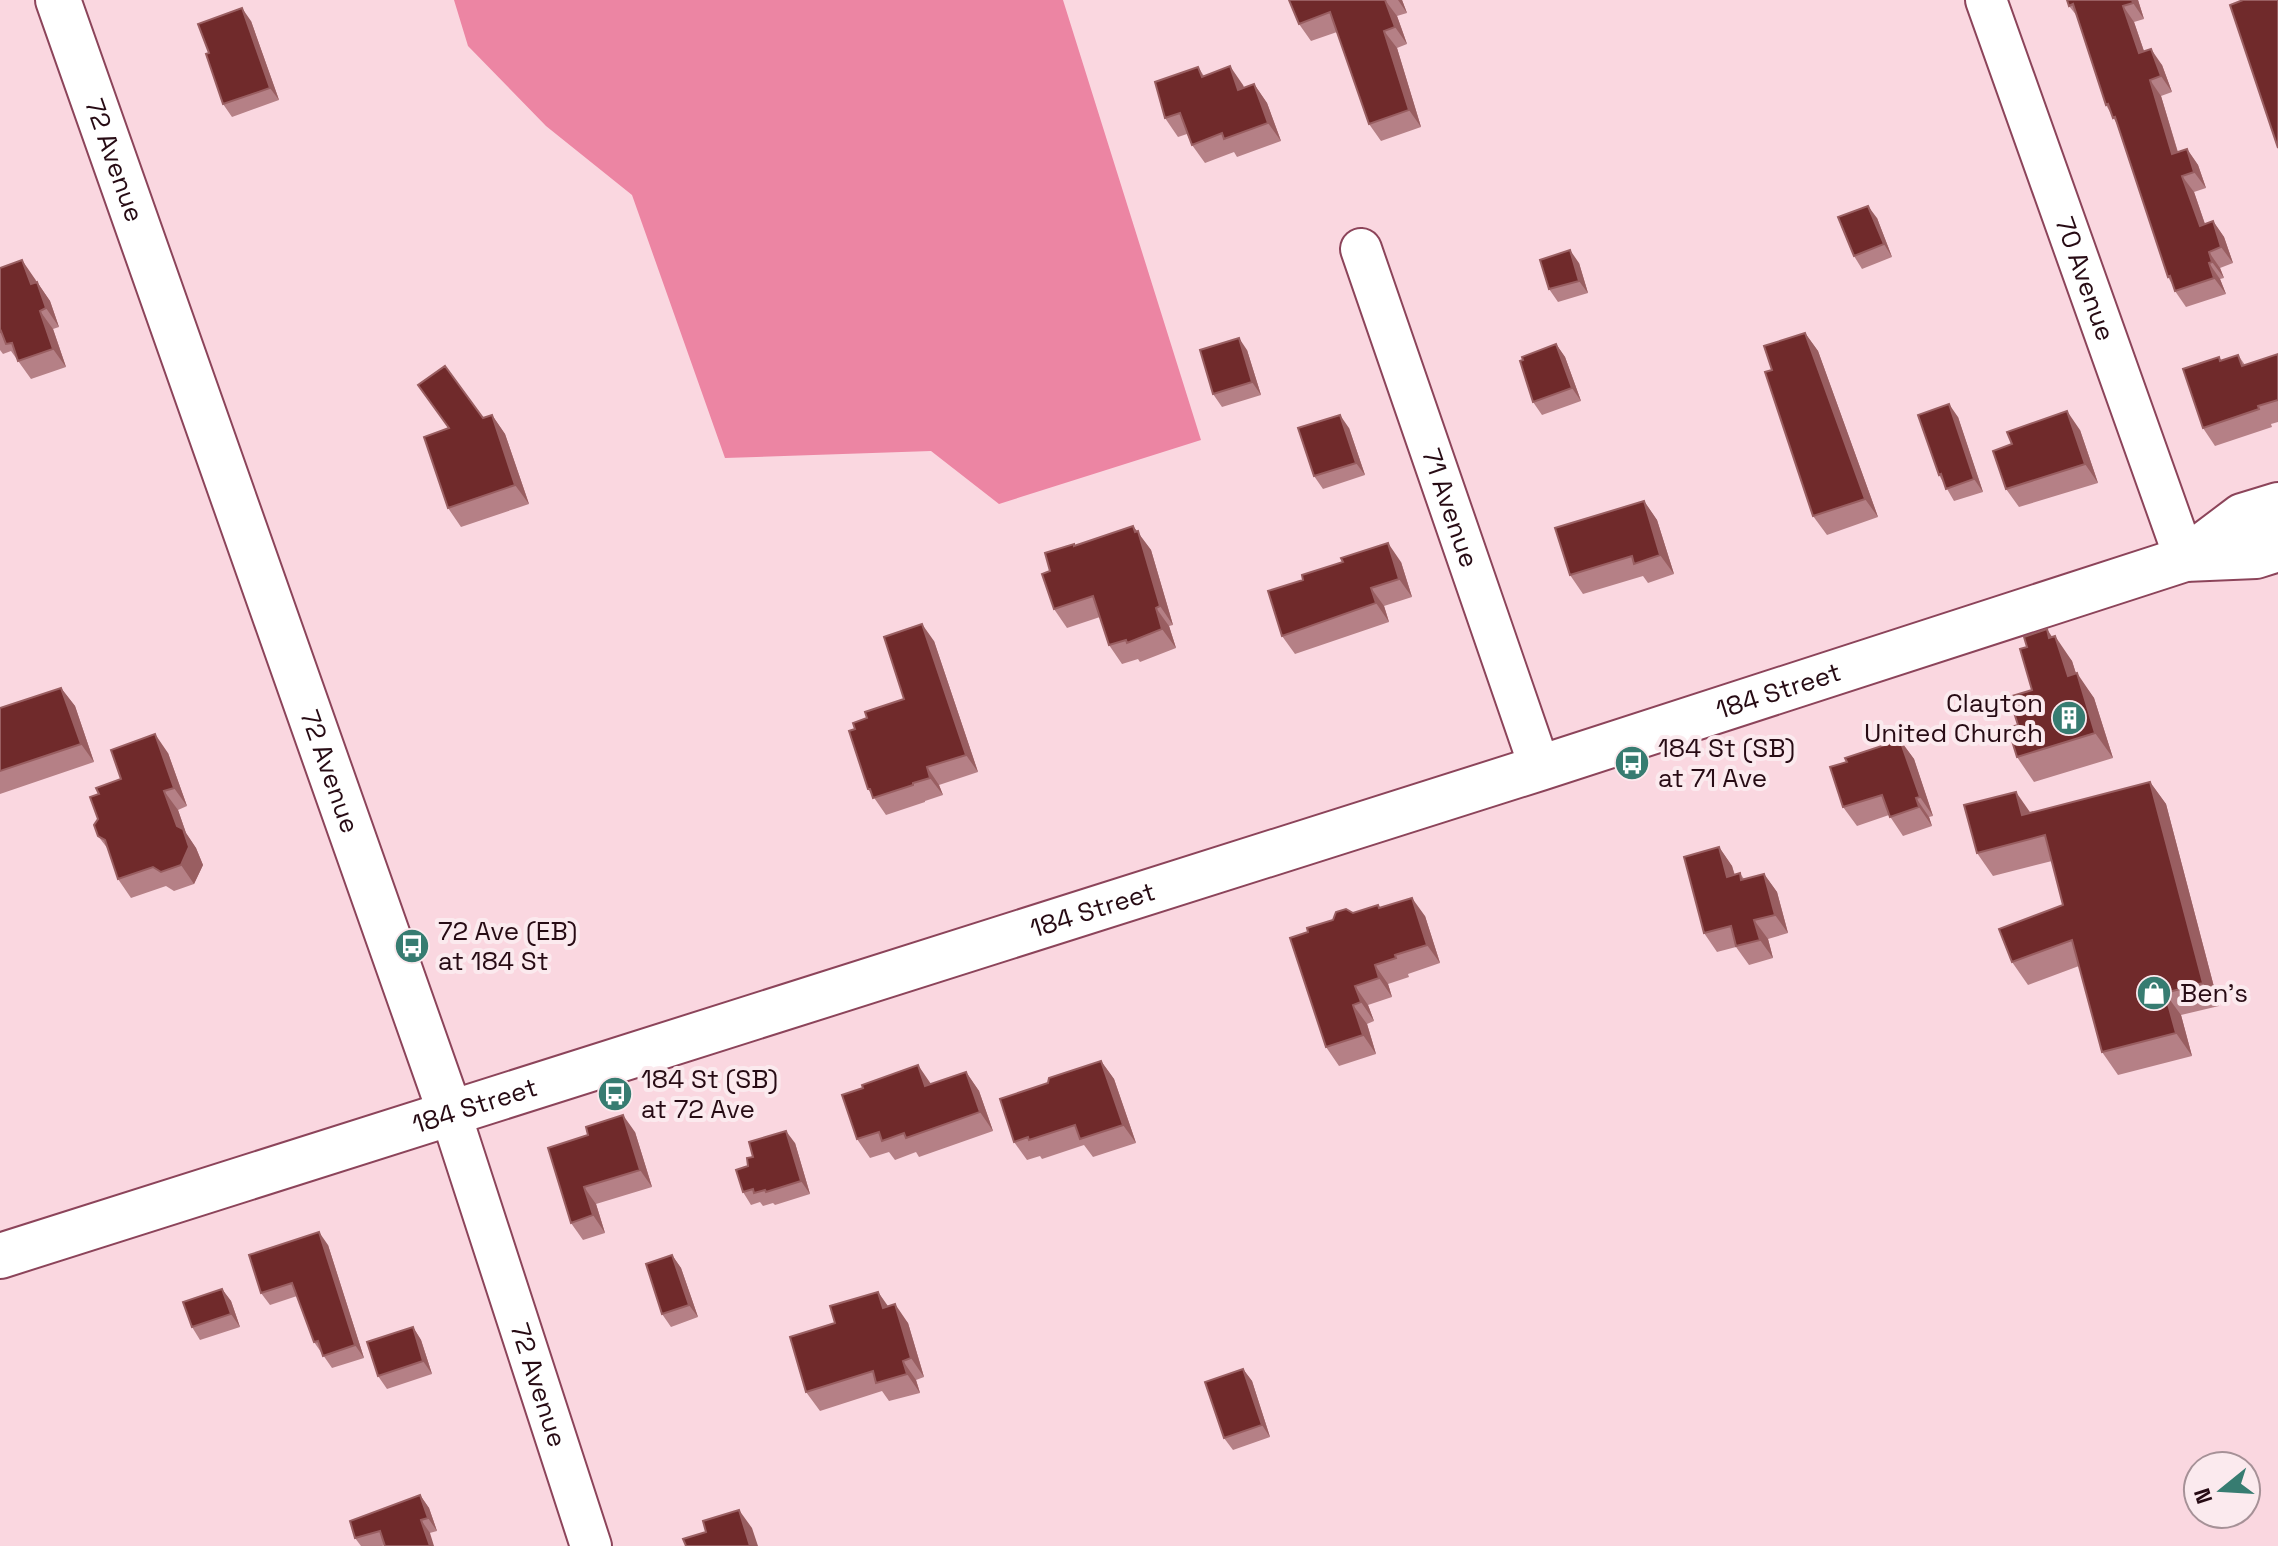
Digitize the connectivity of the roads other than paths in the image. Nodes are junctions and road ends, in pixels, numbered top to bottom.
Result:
1 (58, 0) edge
2 (1986, 0) edge
3 (1361, 249) dead end
4 (2278, 505) edge
5 (2278, 549) edge
6 (2185, 559) junction
7 (1540, 768) junction
8 (451, 1115) junction
9 (0, 1256) edge
10 (591, 1546) edge

1 - 8 main road, 72 Avenue
2 - 6 street, 70 Avenue
3 - 7 street, 71 Avenue
4 - 6 main road, 184 Street
5 - 6 main road, 184 Street
6 - 7 main road, 184 Street
7 - 8 main road, 184 Street
8 - 9 main road, 184 Street
8 - 10 street, 72 Avenue

